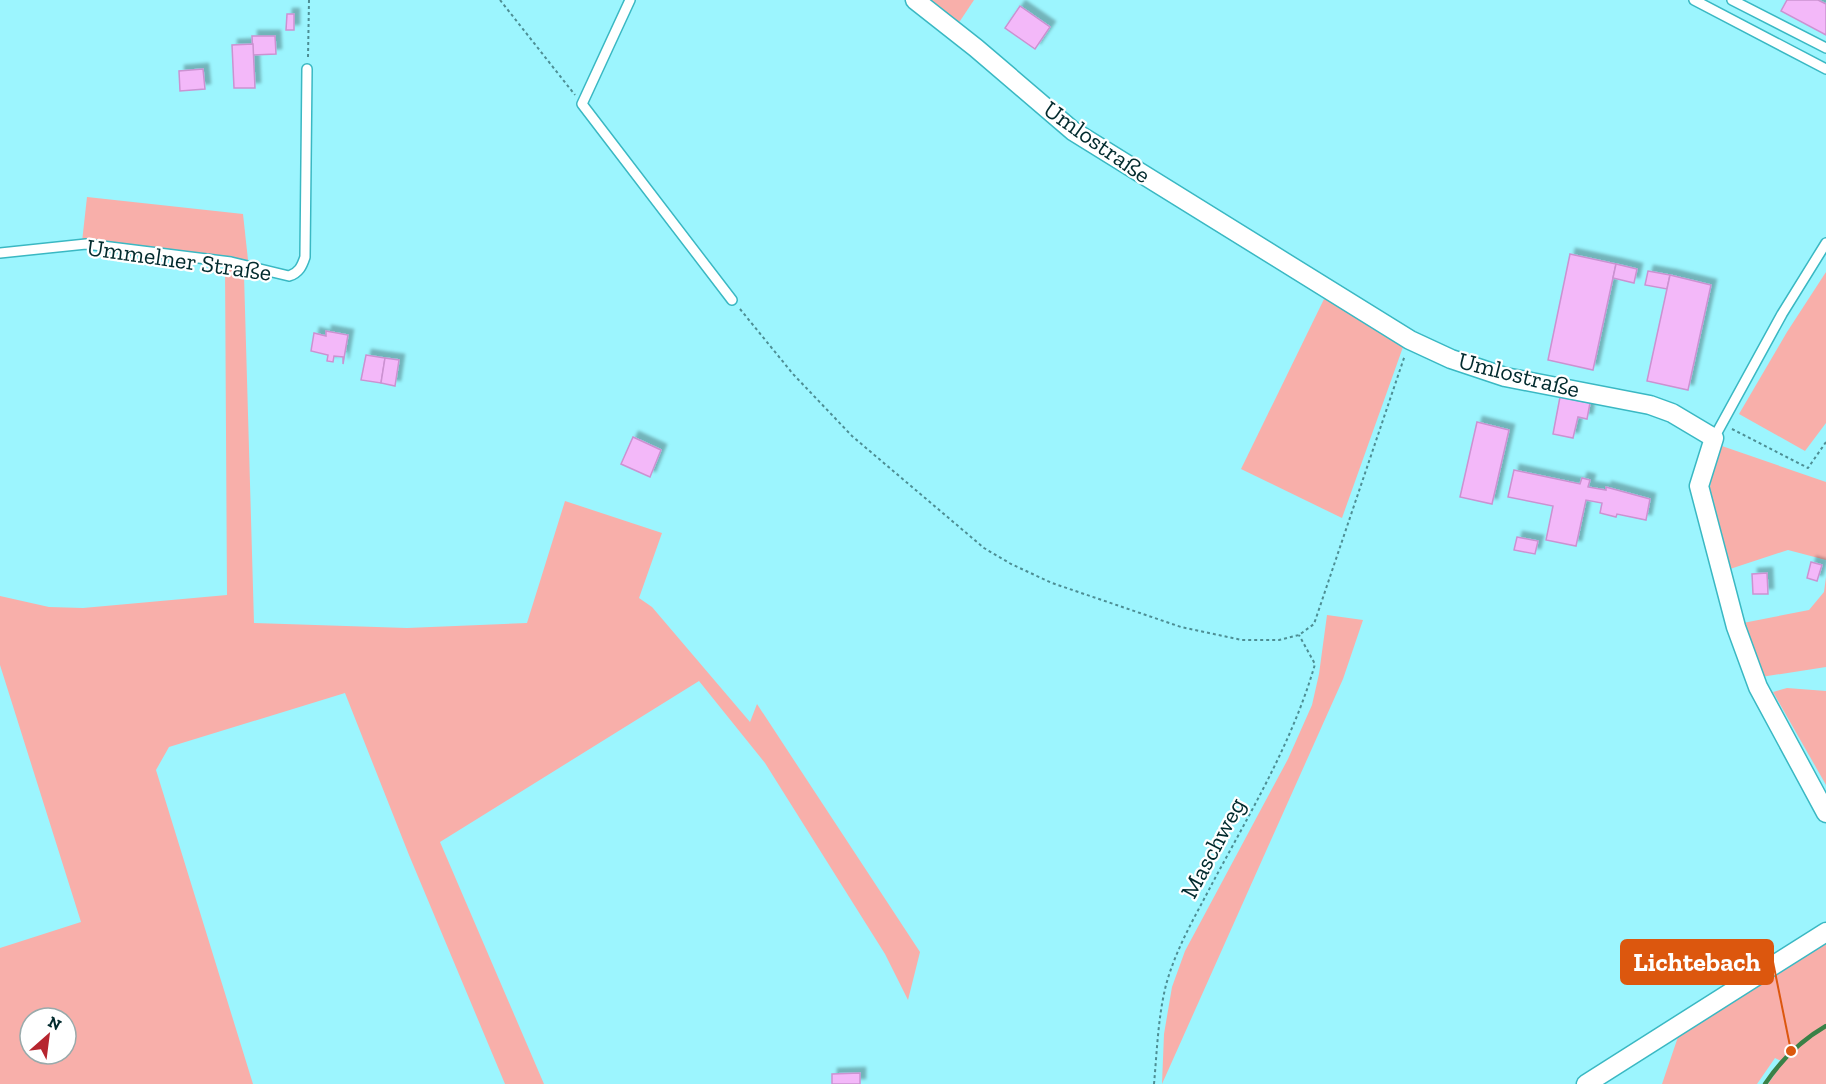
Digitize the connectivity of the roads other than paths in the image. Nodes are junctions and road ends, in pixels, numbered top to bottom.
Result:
1 (630, 0) edge
2 (915, 0) edge
3 (1694, 0) edge
4 (1732, 0) edge
5 (1826, 48) edge
6 (307, 69) road end
7 (1826, 69) edge
8 (1826, 243) edge
9 (0, 253) edge
10 (732, 300) road end
11 (1717, 431) junction
12 (1826, 813) edge
13 (1826, 932) edge
14 (1586, 1084) edge

1 - 10 lane
2 - 11 street, Umlostraße
3 - 7 lane
4 - 5 lane
6 - 9 lane, Ummelner Straße
8 - 11 lane
11 - 12 street
13 - 14 street

